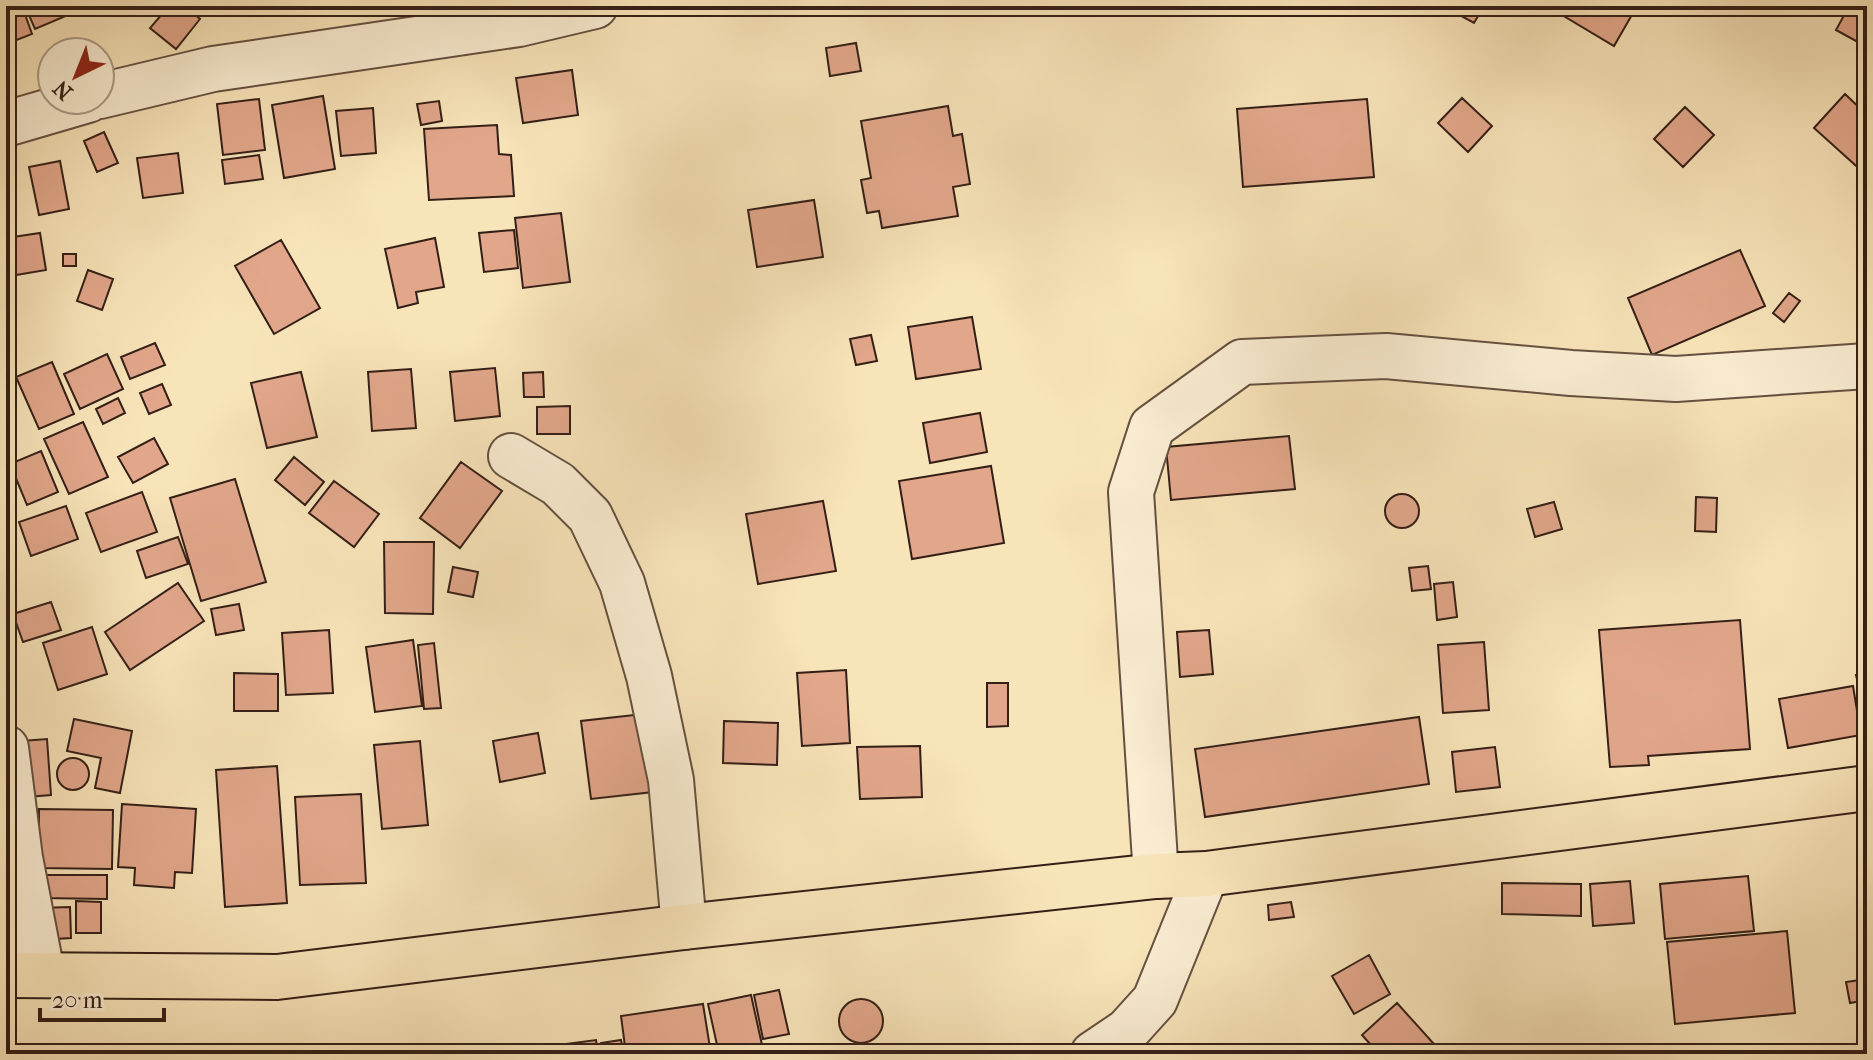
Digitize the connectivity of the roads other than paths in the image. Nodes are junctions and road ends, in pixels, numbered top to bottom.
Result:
1 (595, 6) edge
2 (116, 92) edge
3 (36, 115) edge
4 (6, 124) edge
5 (1867, 366) edge
6 (511, 456) dead end
7 (6, 748) edge
8 (1867, 788) edge
9 (1206, 874) junction
10 (1156, 876) junction
11 (684, 927) junction
12 (24, 974) edge
13 (1093, 1054) edge

1 - 2 street
3 - 4 street
5 - 10 street
6 - 11 street
7 - 12 street
8 - 9 main road
9 - 10 main road
9 - 13 street
10 - 11 main road
11 - 12 main road

